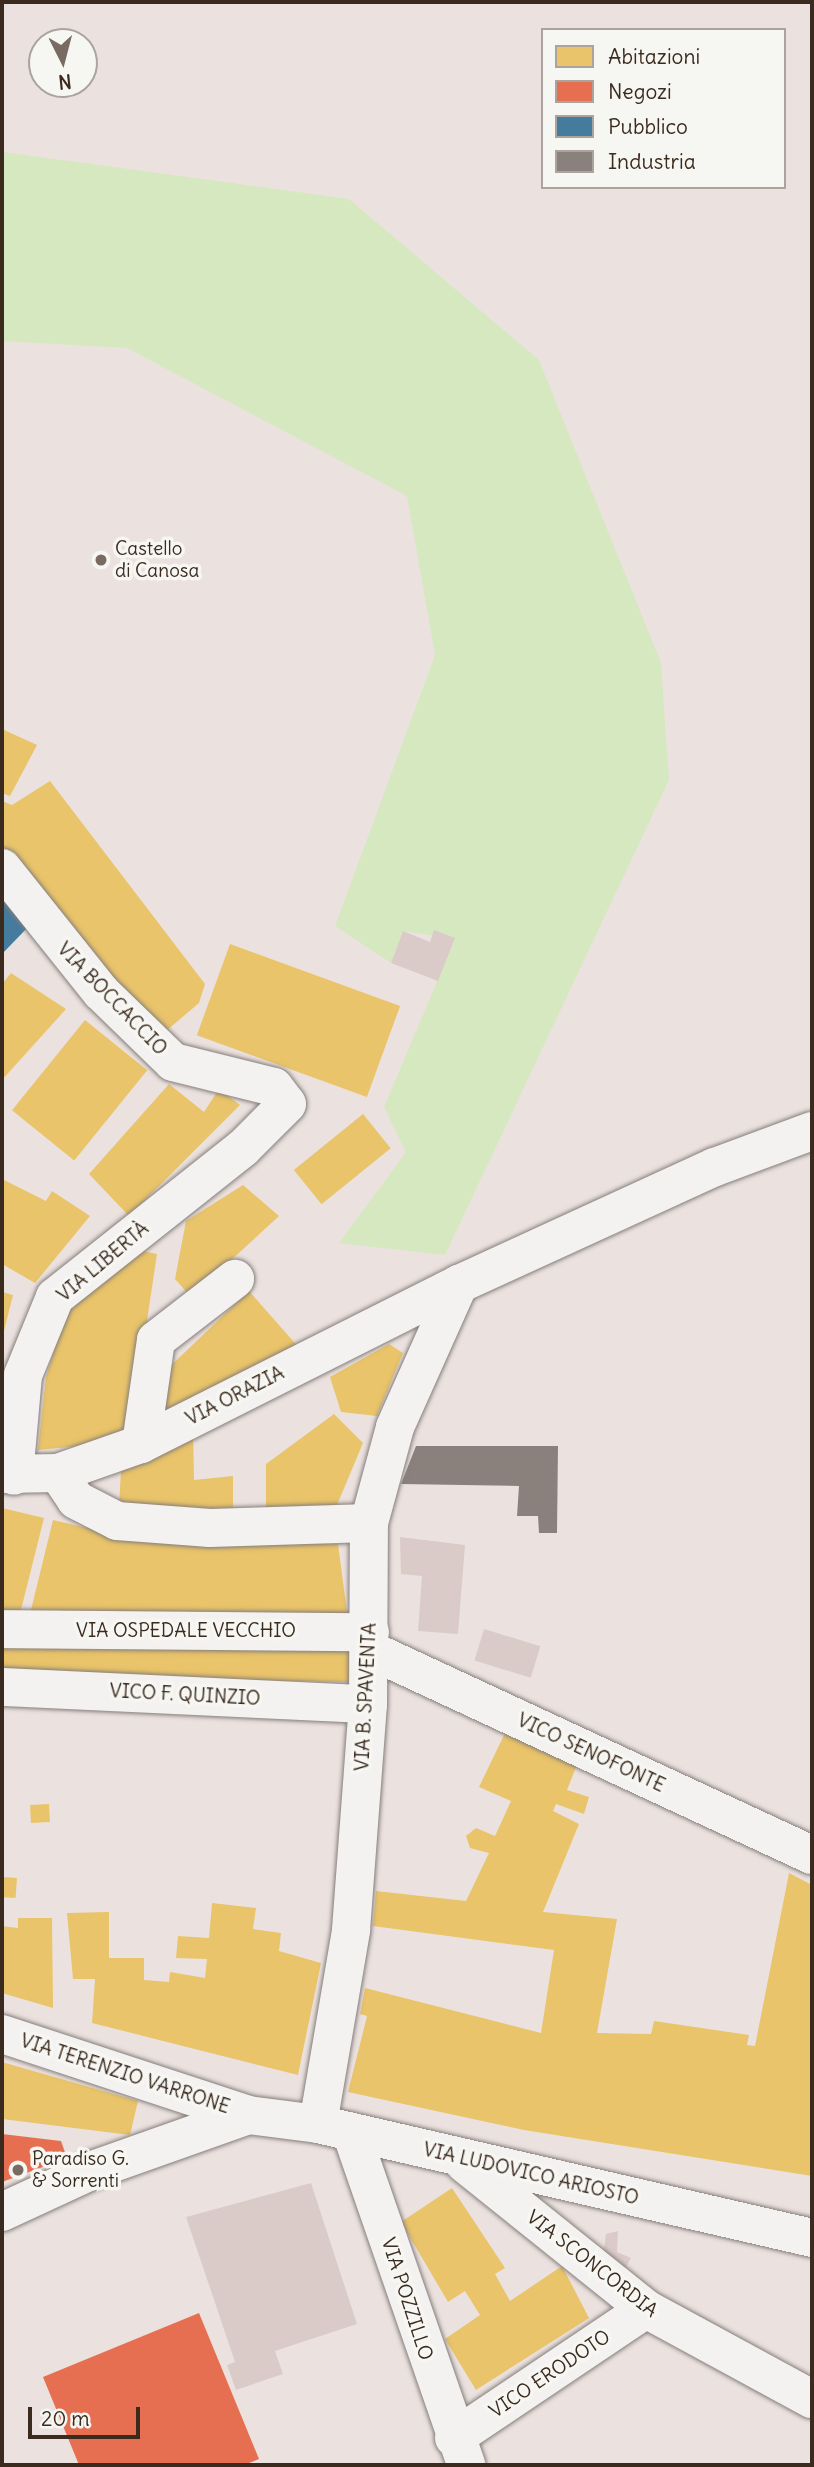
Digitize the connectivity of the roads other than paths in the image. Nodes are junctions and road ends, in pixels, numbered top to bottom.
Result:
1 (2, 868) edge
2 (287, 1104) joint
3 (812, 1131) edge
4 (235, 1279) dead end
5 (459, 1284) junction
6 (141, 1444) junction
7 (58, 1473) junction
8 (8, 1475) edge
9 (369, 1522) junction
10 (2, 1629) edge
11 (370, 1641) junction
12 (2, 1687) edge
13 (368, 1704) junction
14 (812, 1855) edge
15 (2, 2034) edge
16 (248, 2115) junction
17 (335, 2128) junction
18 (454, 2155) junction
19 (2, 2212) edge
20 (812, 2238) edge
21 (646, 2309) junction
22 (812, 2399) edge
23 (460, 2452) edge

1 - 2 street, VIA BOCCACCIO
2 - 8 street, VIA LIBERTÀ
3 - 5 street, VIA ORAZIA
4 - 6 street
5 - 6 street, VIA ORAZIA
5 - 9 street, VIA B. SPAVENTA
6 - 7 street, VIA ORAZIA
7 - 8 street, VIA ORAZIA
7 - 9 street
9 - 11 street, VIA B. SPAVENTA
10 - 11 street, VIA OSPEDALE VECCHIO
11 - 13 street, VIA B. SPAVENTA
11 - 14 street, VICO SENOFONTE
12 - 13 street, VICO F. QUINZIO
13 - 17 street, VIA B. SPAVENTA
15 - 16 street, VIA TERENZIO VARRONE
16 - 17 street, VIA LUDOVICO ARIOSTO
16 - 19 street
17 - 18 street, VIA LUDOVICO ARIOSTO
17 - 23 street, VIA POZZILLO
18 - 20 street, VIA LUDOVICO ARIOSTO
18 - 21 street, VIA SCONCORDIA
21 - 22 street, VIA SCONCORDIA
21 - 23 street, VICO ERODOTO

